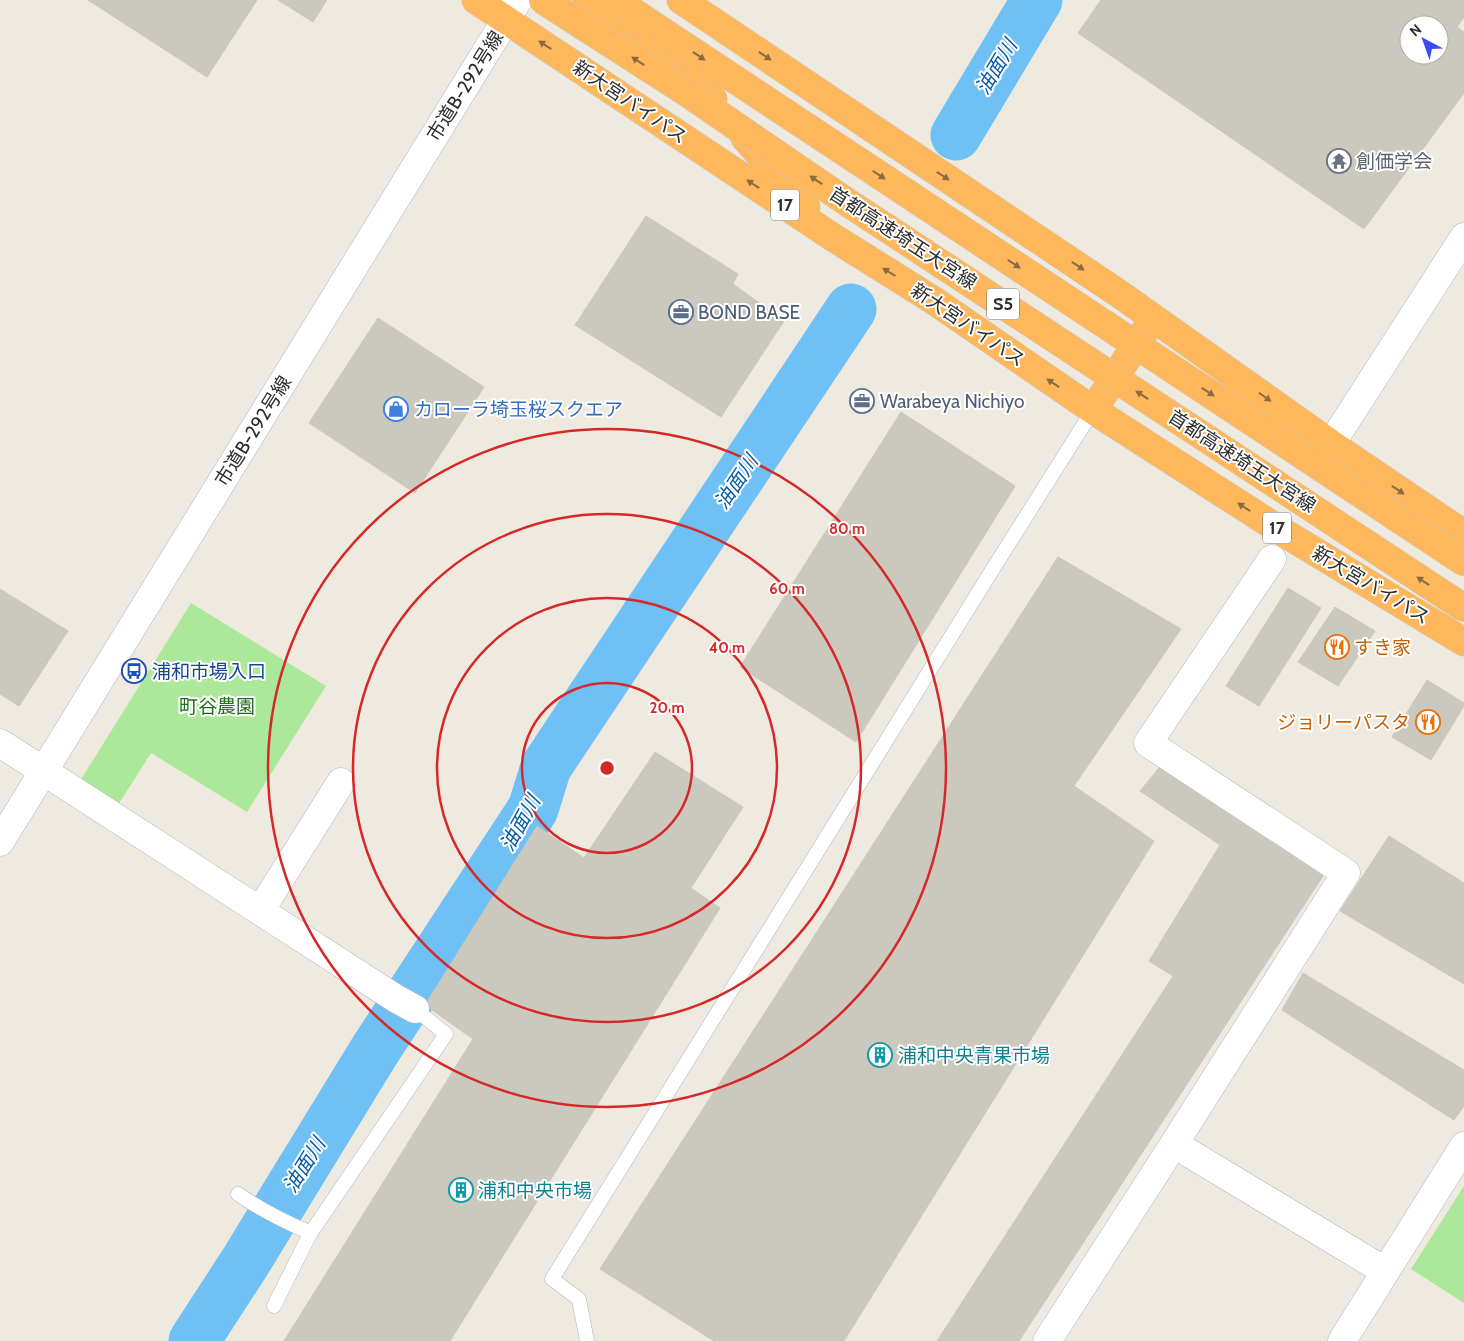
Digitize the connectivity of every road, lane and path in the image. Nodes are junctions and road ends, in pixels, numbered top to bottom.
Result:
1 (476, 0) edge
2 (543, 0) edge
3 (586, 0) edge
4 (615, 0) edge
5 (681, 0) edge
6 (512, 10) edge
7 (1464, 237) edge
8 (834, 238) junction
9 (1154, 318) junction
10 (1093, 410) junction
11 (1331, 444) junction
12 (1464, 534) edge
13 (1272, 559) dead end
14 (1464, 562) edge
15 (1464, 608) edge
16 (1464, 642) edge
17 (0, 743) edge
18 (44, 771) junction
19 (341, 782) dead end
20 (0, 842) edge
21 (260, 911) junction
22 (405, 1004) joint
23 (1174, 1144) junction
24 (1462, 1153) edge
25 (238, 1194) dead end
26 (311, 1233) junction
27 (1385, 1271) junction
28 (274, 1306) dead end
29 (587, 1341) edge
30 (1047, 1341) edge
31 (1342, 1341) edge

1 - 6 highway, 新大宮バイパス / 17
15 -> 2 highway, 首都高速埼玉大宮線 / S5, bridge
3 - 8 highway
4 -> 14 highway, 首都高速埼玉大宮線 / S5, bridge
5 -> 9 highway
8 -> 6 highway, 新大宮バイパス / 17
6 - 18 street, 市道B-292号線
7 - 11 street
10 -> 8 highway, 新大宮バイパス / 17
9 - 10 highway
9 -> 11 highway
16 -> 10 highway, 新大宮バイパス / 17
10 - 29 lane
11 -> 12 highway
13 - 23 street
17 - 18 street
18 - 20 street, 市道B-292号線
18 - 21 street
19 - 21 street
21 - 22 street
22 - 26 lane
23 - 27 street
23 - 30 street
24 - 27 street
25 - 26 lane
26 - 28 lane
27 - 31 street

